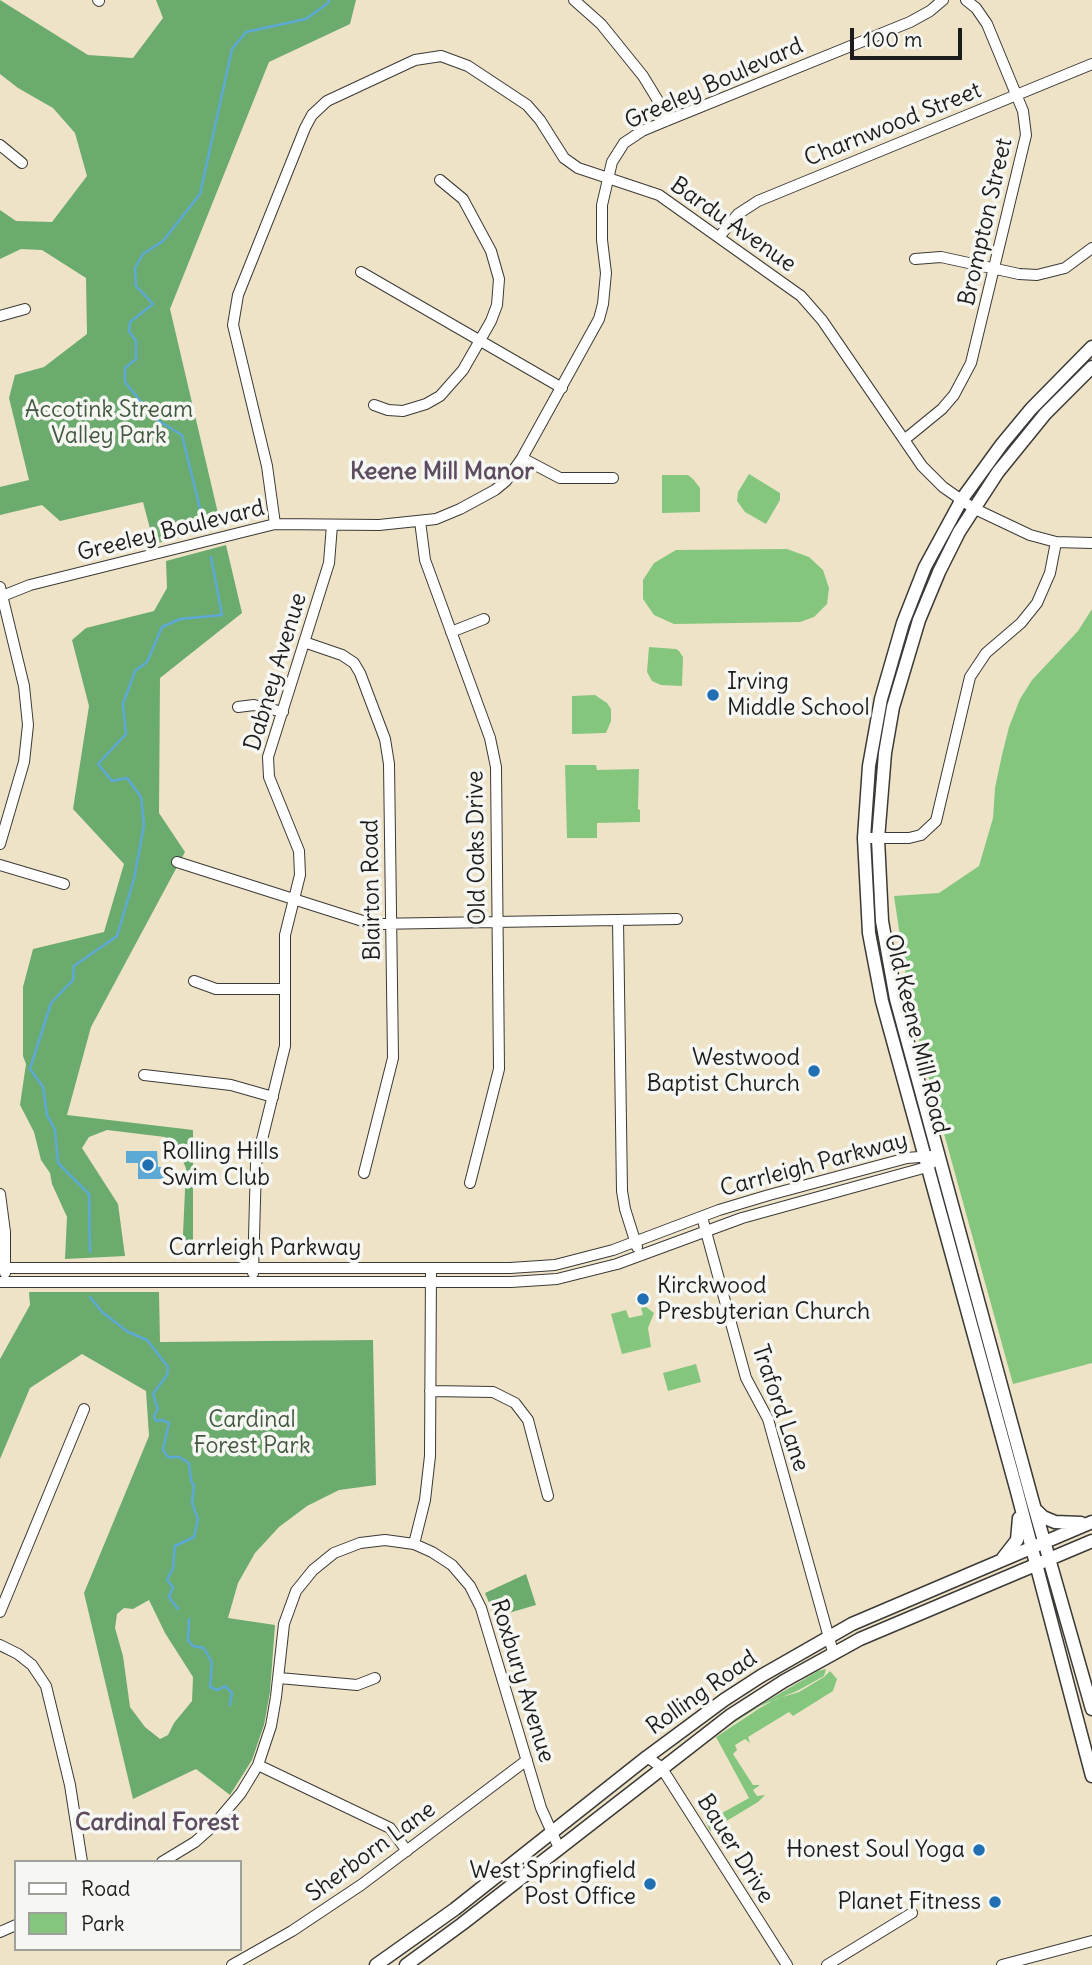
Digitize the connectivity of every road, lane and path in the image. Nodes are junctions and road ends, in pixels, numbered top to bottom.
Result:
1 (574, 0) edge
2 (943, 0) edge
3 (966, 0) edge
4 (1092, 64) edge
5 (1016, 96) junction
6 (666, 121) junction
7 (0, 145) edge
8 (22, 163) dead end
9 (607, 178) junction
10 (440, 180) dead end
11 (719, 237) junction
12 (1092, 248) edge
13 (915, 259) dead end
14 (995, 269) junction
15 (361, 272) dead end
16 (25, 309) dead end
17 (0, 316) edge
18 (480, 340) junction
19 (1092, 346) edge
20 (1092, 367) edge
21 (562, 388) junction
22 (374, 405) dead end
23 (904, 440) junction
24 (522, 458) junction
25 (613, 478) dead end
26 (962, 499) junction
27 (974, 508) junction
28 (420, 521) junction
29 (275, 524) junction
30 (332, 525) junction
31 (1056, 542) junction
32 (1092, 543) edge
33 (1, 593) edge
34 (484, 620) dead end
35 (451, 632) junction
36 (304, 642) junction
37 (238, 707) dead end
38 (282, 712) junction
39 (864, 838) junction
40 (878, 839) junction
41 (0, 844) edge
42 (177, 862) dead end
43 (0, 864) edge
44 (64, 884) dead end
45 (295, 899) junction
46 (677, 919) dead end
47 (618, 920) junction
48 (498, 922) junction
49 (391, 924) junction
50 (194, 981) dead end
51 (285, 989) junction
52 (144, 1075) dead end
53 (273, 1097) junction
54 (939, 1157) junction
55 (925, 1161) junction
56 (364, 1173) dead end
57 (470, 1182) dead end
58 (0, 1194) edge
59 (702, 1217) junction
60 (706, 1230) junction
61 (636, 1241) junction
62 (640, 1255) junction
63 (253, 1267) junction
64 (3, 1268) edge
65 (431, 1268) junction
66 (3, 1282) edge
67 (253, 1282) junction
68 (431, 1282) junction
69 (430, 1391) junction
70 (84, 1409) dead end
71 (548, 1496) dead end
72 (1025, 1498) junction
73 (1092, 1522) edge
74 (1092, 1541) edge
75 (1045, 1542) junction
76 (414, 1544) junction
77 (1031, 1548) junction
78 (1050, 1559) junction
79 (998, 1563) junction
80 (1036, 1564) junction
81 (0, 1612) edge
82 (828, 1637) junction
83 (0, 1645) edge
84 (833, 1652) junction
85 (278, 1678) junction
86 (375, 1678) dead end
87 (1092, 1709) edge
88 (647, 1757) junction
89 (527, 1760) junction
90 (258, 1765) junction
91 (661, 1768) junction
92 (1092, 1776) edge
93 (552, 1832) junction
94 (559, 1848) junction
95 (407, 1851) junction
96 (82, 1860) edge
97 (165, 1860) edge
98 (912, 1913) dead end
99 (1092, 1941) edge
100 (232, 1965) edge
101 (376, 1965) edge
102 (406, 1965) edge
103 (787, 1965) edge
104 (827, 1965) edge
105 (1002, 1965) edge

1 - 6 street
2 - 6 street, Greeley Boulevard
3 - 5 street, Brompton Street
4 - 5 street, Charnwood Street
5 - 11 street, Charnwood Street
5 - 14 street, Brompton Street
6 - 9 street, Greeley Boulevard
7 - 8 street
9 - 11 street, Bardu Avenue
9 - 21 street, Greeley Boulevard
9 - 29 street, Bardu Avenue
10 - 18 street
11 - 23 street, Bardu Avenue
12 - 14 street
13 - 14 street
14 - 23 street, Brompton Street
15 - 18 street
16 - 17 street
18 - 21 street
18 - 22 street
19 - 26 main road, Old Keene Mill Road
20 - 27 main road, Old Keene Mill Road
21 - 24 street, Greeley Boulevard
23 - 26 street, Bardu Avenue
24 - 25 street
24 - 28 street, Greeley Boulevard
26 - 27 street, Bardu Avenue
26 - 39 main road, Old Keene Mill Road
27 - 31 street, Bardu Avenue
27 - 40 main road, Old Keene Mill Road
28 - 30 street, Greeley Boulevard
28 - 35 street, Old Oaks Drive
29 - 30 street, Greeley Boulevard
29 - 33 street, Greeley Boulevard
30 - 36 street, Dabney Avenue
31 - 32 street, Bardu Avenue
31 - 40 street
33 - 41 street
34 - 35 street
35 - 48 street, Old Oaks Drive
36 - 38 street, Dabney Avenue
36 - 49 street, Blairton Road
37 - 38 street
38 - 45 street, Dabney Avenue
39 - 40 street
39 - 55 main road, Old Keene Mill Road
40 - 54 main road, Old Keene Mill Road
42 - 45 street
43 - 44 street
45 - 49 street
45 - 51 street, Dabney Avenue
46 - 47 street
47 - 48 street
47 - 61 street
48 - 49 street
48 - 57 street, Old Oaks Drive
49 - 56 street, Blairton Road
50 - 51 street
51 - 53 street, Dabney Avenue
52 - 53 street
53 - 63 street, Dabney Avenue
54 - 55 street, Carrleigh Parkway
54 - 72 main road, Old Keene Mill Road
55 - 59 street, Carrleigh Parkway
55 - 60 street, Carrleigh Parkway
55 - 72 main road, Old Keene Mill Road
58 - 64 street
59 - 60 street, Traford Lane
59 - 61 street, Carrleigh Parkway
60 - 62 street, Carrleigh Parkway
60 - 82 street, Traford Lane
61 - 62 street
61 - 65 street, Carrleigh Parkway
62 - 68 street, Carrleigh Parkway
63 - 64 street, Carrleigh Parkway
63 - 65 street, Carrleigh Parkway
63 - 67 street, Dabney Avenue
64 - 66 street
65 - 68 street
66 - 67 street, Carrleigh Parkway
67 - 68 street, Carrleigh Parkway
68 - 69 street
69 - 71 street
69 - 76 street
70 - 81 street
72 - 73 main road
72 - 75 main road, Old Keene Mill Road
72 - 77 main road, Old Keene Mill Road
72 - 79 main road
73 - 75 main road, Rolling Road
74 - 78 main road, Rolling Road
75 - 77 main road, Rolling Road
75 - 78 main road, Old Keene Mill Road
76 - 85 street, Roxbury Avenue
76 - 89 street, Roxbury Avenue
77 - 79 main road, Rolling Road
77 - 80 main road, Old Keene Mill Road
78 - 80 main road, Rolling Road
78 - 87 main road, Old Keene Mill Road
79 - 82 main road, Rolling Road
80 - 84 main road, Rolling Road
80 - 92 main road, Old Keene Mill Road
82 - 84 street, Traford Lane
82 - 88 main road, Rolling Road
83 - 96 street
84 - 91 main road, Rolling Road
85 - 86 street
85 - 90 street, Roxbury Avenue
88 - 91 street, Bauer Drive
88 - 93 main road, Rolling Road
89 - 93 street, Roxbury Avenue
89 - 95 street, Sherborn Lane
90 - 95 street
90 - 97 street, Roxbury Avenue
91 - 94 main road, Rolling Road
91 - 103 street, Bauer Drive
93 - 94 street, Roxbury Avenue
93 - 101 main road, Rolling Road
94 - 102 main road, Rolling Road
95 - 100 street, Sherborn Lane
98 - 104 street
99 - 105 street

